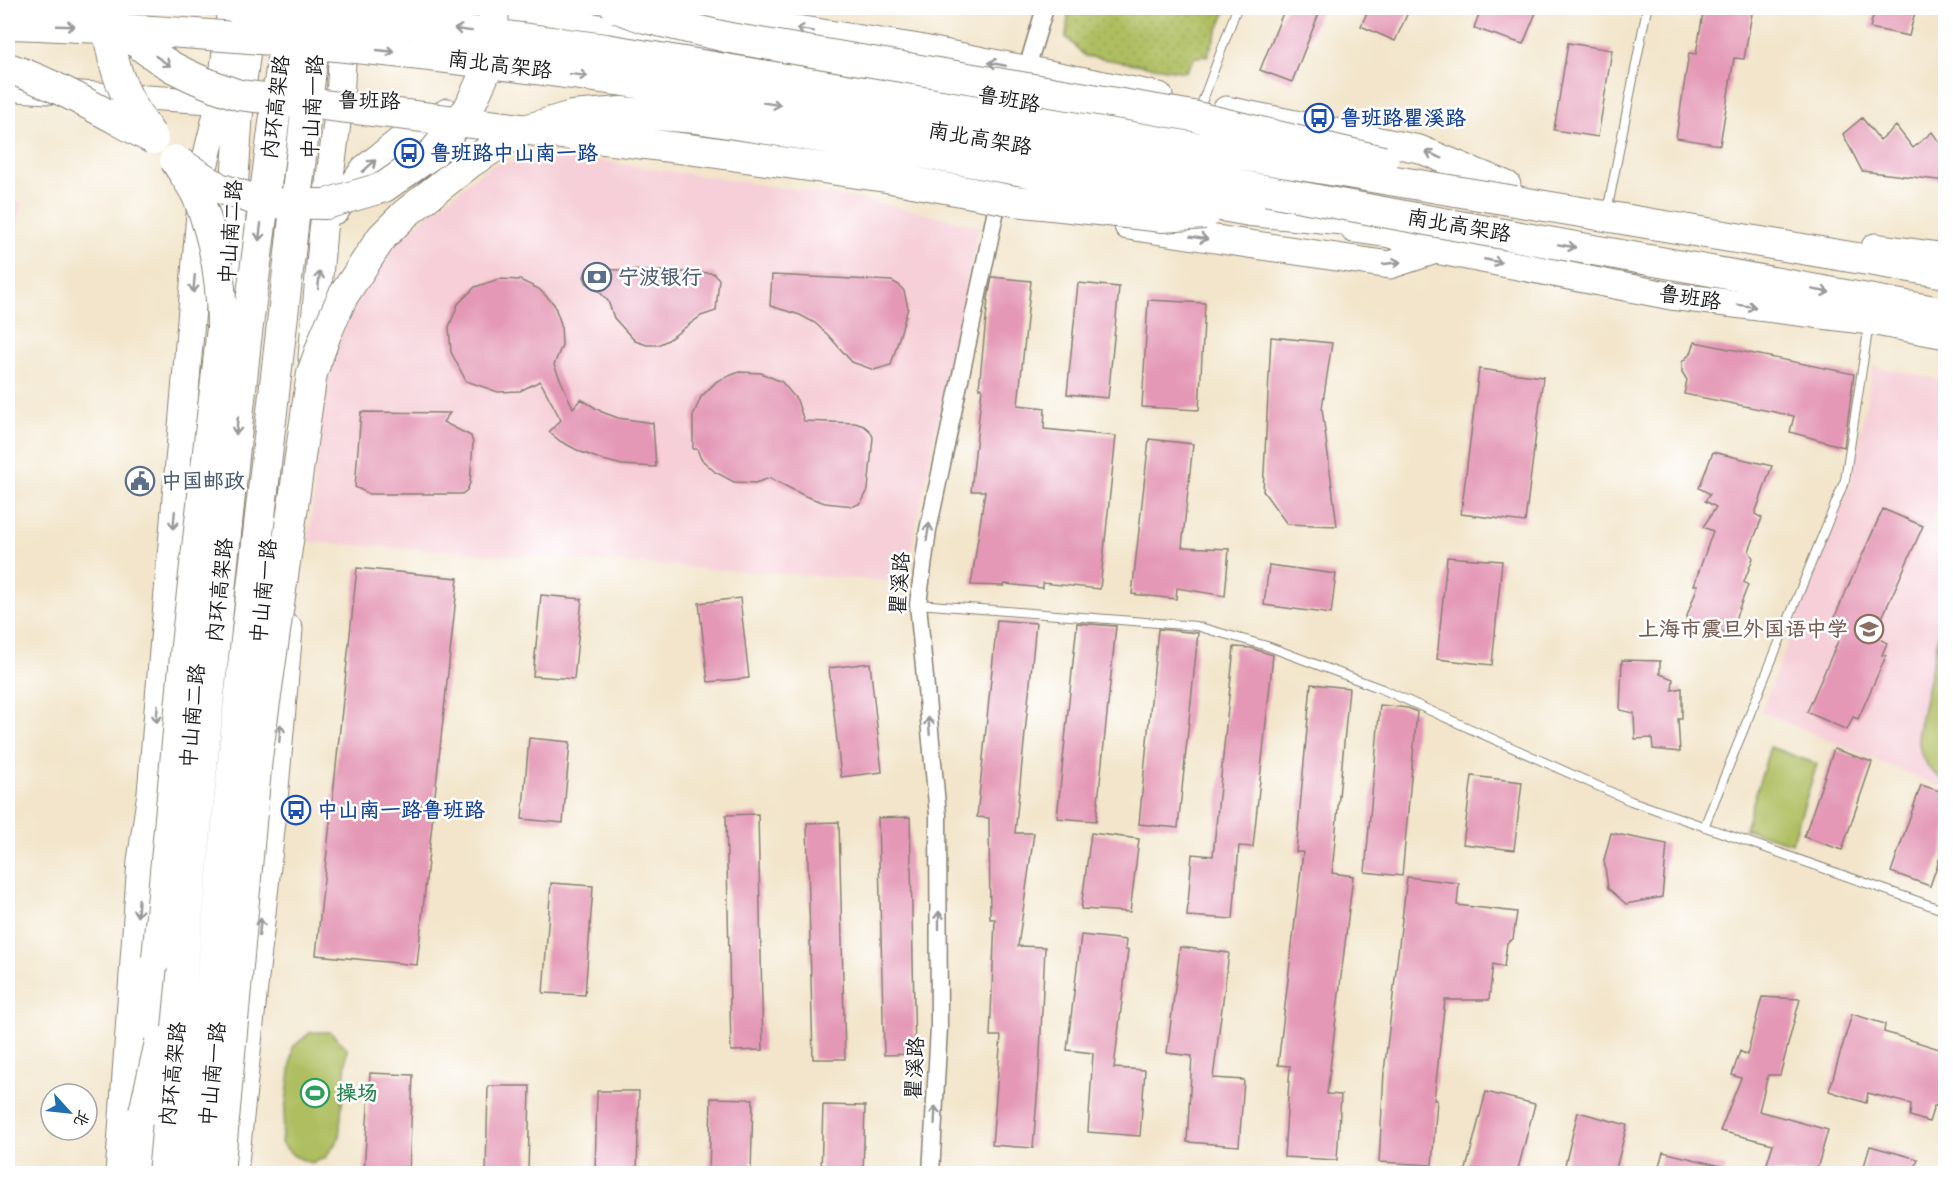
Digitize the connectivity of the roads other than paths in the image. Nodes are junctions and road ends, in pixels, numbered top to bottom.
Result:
1 (106, 8) edge
2 (231, 8) edge
3 (237, 8) edge
4 (252, 8) edge
5 (289, 8) edge
6 (345, 8) edge
7 (494, 8) edge
8 (513, 8) edge
9 (617, 8) edge
10 (661, 8) edge
11 (1045, 8) edge
12 (1237, 8) edge
13 (1647, 8) edge
14 (322, 10) edge
15 (8, 24) edge
16 (8, 68) edge
17 (1025, 70) junction
18 (244, 75) junction
19 (8, 89) edge
20 (1019, 102) junction
21 (230, 103) junction
22 (1201, 105) junction
23 (331, 107) junction
24 (456, 107) junction
25 (577, 124) junction
26 (518, 132) junction
27 (153, 139) junction
28 (433, 153) junction
29 (175, 160) junction
30 (384, 187) junction
31 (1511, 193) junction
32 (999, 195) junction
33 (1608, 207) junction
34 (1250, 211) junction
35 (323, 230) junction
36 (1509, 236) junction
37 (1946, 257) edge
38 (1946, 273) edge
39 (343, 296) junction
40 (1946, 313) edge
41 (1870, 321) junction
42 (1946, 335) edge
43 (312, 360) junction
44 (918, 604) junction
45 (1704, 827) junction
46 (1946, 911) edge
47 (188, 916) junction
48 (144, 1112) junction
49 (119, 1173) edge
50 (139, 1173) edge
51 (150, 1173) edge
52 (163, 1173) edge
53 (193, 1173) edge
54 (203, 1173) edge
55 (219, 1173) edge
56 (233, 1173) edge
57 (931, 1173) edge

1 - 27 highway, bridge
1 -> 34 highway, bridge
2 - 21 main road, 中山南二路
31 -> 3 highway, 南北高架路, bridge
4 - 18 main road
5 -> 47 highway, 内环高架路, bridge
6 - 23 main road
7 - 28 highway, bridge
8 - 20 main road, 鲁班路
9 - 31 highway, bridge
17 -> 10 main road, 鲁班路
11 - 17 street, 瞿溪路
12 - 22 lane
13 - 33 lane
14 - 18 main road
14 - 23 main road, 中山南一路
14 - 53 highway, 内环高架路, bridge
15 -> 36 highway, 南北高架路, bridge
16 - 27 highway, bridge
17 - 20 street, 瞿溪路
17 - 22 main road, 鲁班路
18 - 21 main road
19 - 21 main road, 鲁班路
20 - 31 main road, 鲁班路
20 - 32 street, 瞿溪路
21 - 23 main road, 鲁班路
21 -> 49 main road
21 - 51 main road, 中山南二路
31 -> 22 main road, 鲁班路
23 - 24 main road, 鲁班路
23 - 35 main road, 中山南一路
23 - 54 main road, 中山南一路
24 - 25 main road, 鲁班路
35 -> 24 main road
25 - 32 main road, 鲁班路
25 - 43 main road
26 - 28 highway, bridge
26 - 34 highway, bridge
26 - 39 highway, bridge
27 - 29 highway
28 - 30 highway, bridge
29 - 30 highway, bridge
29 - 48 highway, bridge
30 - 39 highway, bridge
31 - 33 main road, 鲁班路
31 - 38 highway, 南北高架路
32 -> 41 main road, 鲁班路
44 -> 32 street, 瞿溪路
33 - 37 main road, 鲁班路
34 - 36 highway, bridge
43 -> 35 main road, 中山南一路
36 -> 40 highway, 南北高架路
39 - 55 highway, bridge
41 - 42 main road, 鲁班路
41 - 45 lane
56 -> 43 main road, 中山南一路
44 - 45 lane
57 -> 44 street, 瞿溪路
45 - 46 lane
47 - 48 highway, bridge
47 - 52 highway, 内环高架路, bridge
48 - 50 highway

